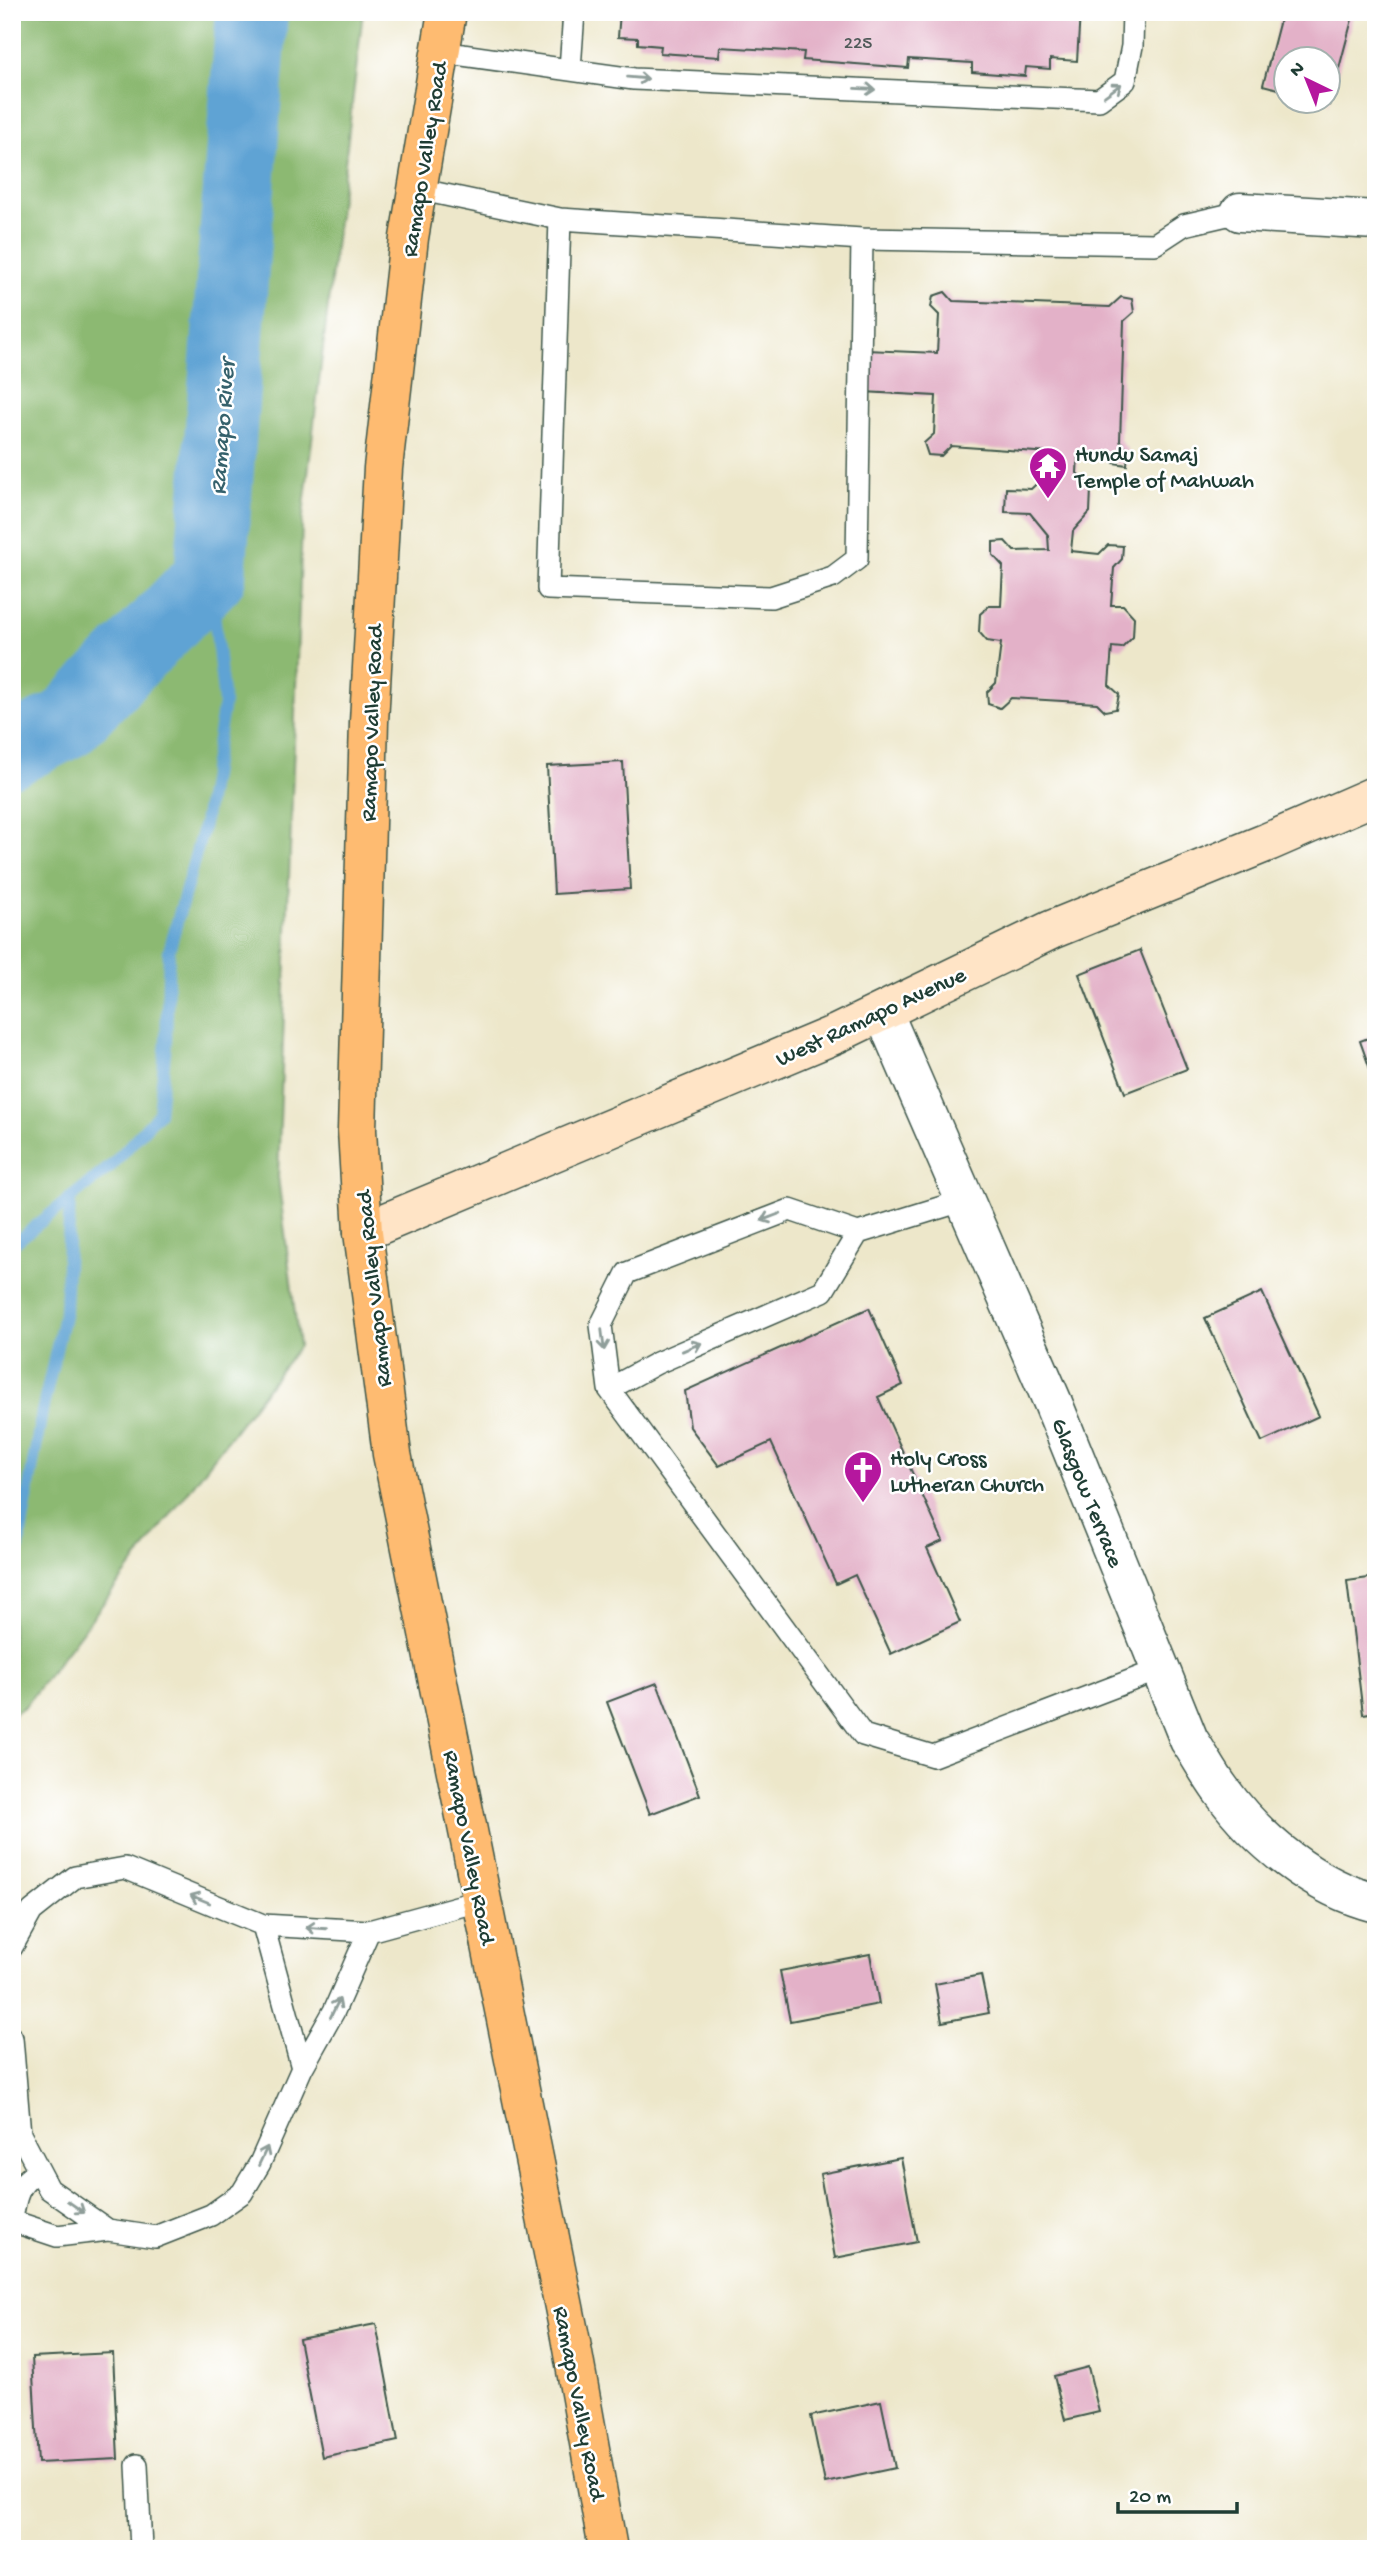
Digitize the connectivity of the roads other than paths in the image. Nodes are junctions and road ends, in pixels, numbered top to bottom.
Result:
1 (447, 12) edge
2 (574, 12) edge
3 (1133, 12) edge
4 (441, 52) junction
5 (570, 69) junction
6 (417, 189) junction
7 (1240, 212) joint
8 (560, 219) junction
9 (1376, 220) edge
10 (862, 239) junction
11 (1376, 795) edge
12 (883, 1012) junction
13 (965, 1200) junction
14 (363, 1232) junction
15 (858, 1233) junction
16 (609, 1389) junction
17 (1161, 1669) junction
18 (482, 1900) junction
19 (1376, 1903) edge
20 (263, 1925) junction
21 (369, 1931) junction
22 (12, 1947) edge
23 (12, 2038) edge
24 (302, 2068) junction
25 (39, 2171) junction
26 (12, 2221) edge
27 (108, 2231) junction
28 (137, 2465) dead end
29 (141, 2549) edge
30 (608, 2549) edge

1 - 4 main road, Ramapo Valley Road
2 - 5 lane
5 -> 3 lane
4 - 5 lane
4 - 6 main road, Ramapo Valley Road
6 - 8 lane
6 - 14 main road, Ramapo Valley Road
7 - 9 street
7 - 10 lane
8 - 10 lane
8 - 10 lane
11 - 12 street, West Ramapo Avenue
12 - 13 street, Glasgow Terrace
12 - 14 street, West Ramapo Avenue
13 - 15 lane
13 - 17 street, Glasgow Terrace
14 - 18 main road, Ramapo Valley Road
16 -> 15 lane
15 -> 16 lane
16 - 17 lane
17 - 19 street, Glasgow Terrace
18 - 21 lane
18 - 30 main road, Ramapo Valley Road
21 -> 20 lane
20 -> 22 lane
20 - 24 lane
24 -> 21 lane
23 - 25 lane
27 -> 24 lane
25 - 26 lane
25 -> 27 lane
26 - 27 lane
28 - 29 lane

